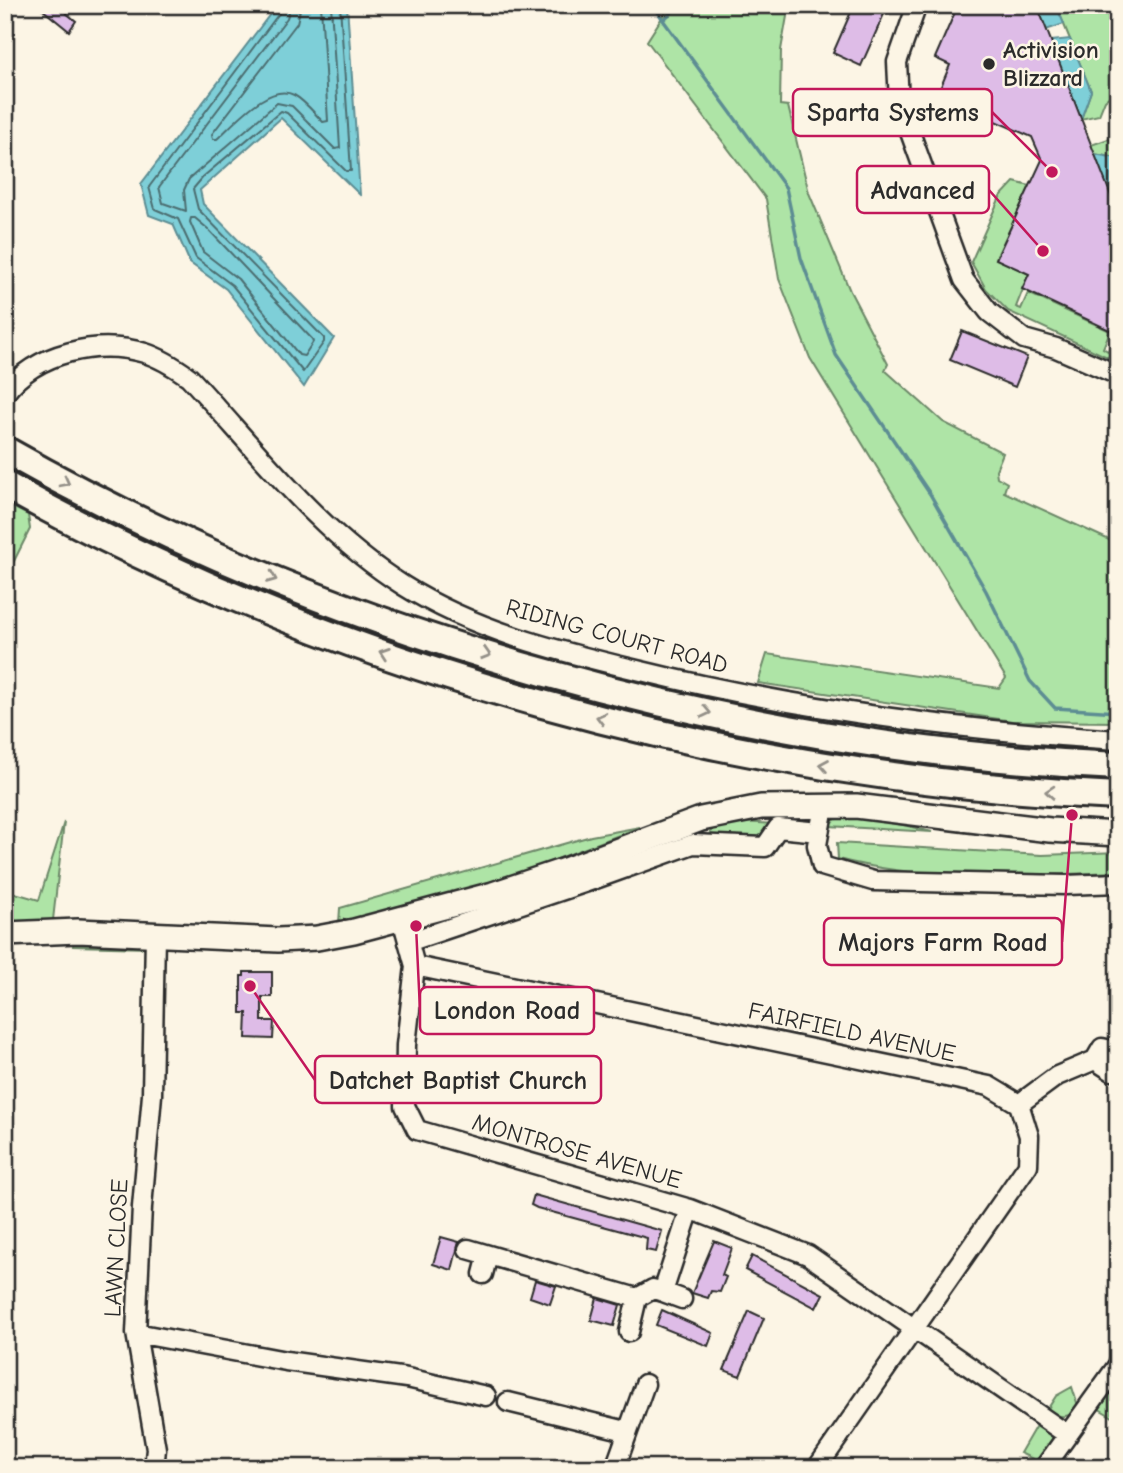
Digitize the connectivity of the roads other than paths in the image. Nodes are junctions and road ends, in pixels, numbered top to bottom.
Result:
1 (917, 5) edge
2 (1118, 375) edge
3 (5, 393) edge
4 (5, 450) edge
5 (5, 485) edge
6 (1118, 740) edge
7 (1118, 766) edge
8 (1118, 796) edge
9 (824, 806) junction
10 (820, 832) junction
11 (1118, 834) edge
12 (1118, 883) edge
13 (402, 919) junction
14 (5, 934) edge
15 (155, 935) junction
16 (408, 942) junction
17 (415, 965) junction
18 (1095, 1060) dead end
19 (1019, 1104) junction
20 (690, 1209) junction
21 (468, 1249) dead end
22 (488, 1255) junction
23 (483, 1274) dead end
24 (651, 1293) junction
25 (682, 1299) dead end
26 (913, 1328) junction
27 (629, 1332) dead end
28 (136, 1333) junction
29 (1118, 1365) edge
30 (645, 1384) dead end
31 (486, 1396) dead end
32 (508, 1402) dead end
33 (626, 1431) junction
34 (1068, 1435) junction
35 (154, 1468) edge
36 (615, 1468) edge
37 (817, 1468) edge
38 (1044, 1468) edge

1 - 2 street
3 - 6 street, RIDING COURT ROAD
4 -> 7 highway
8 -> 5 highway
9 - 10 street
9 - 11 main road
9 - 13 main road
10 - 12 street
10 - 16 street
13 - 15 main road
13 - 16 street, MONTROSE AVENUE
14 - 15 main road
15 - 28 street, LAWN CLOSE
16 - 17 street, MONTROSE AVENUE
17 - 19 street, FAIRFIELD AVENUE
17 - 20 street, MONTROSE AVENUE
18 - 19 street
19 - 26 street
20 - 24 street, MONTROSE AVENUE
20 - 26 street, MONTROSE AVENUE
21 - 22 street
22 - 23 street
22 - 24 street
24 - 25 street
24 - 27 street, MONTROSE AVENUE
26 - 34 street, MONTROSE AVENUE
26 - 37 street
28 - 31 street, LAWN CLOSE
28 - 35 street
29 - 34 street
30 - 33 street
32 - 33 street
33 - 36 street
34 - 38 street

